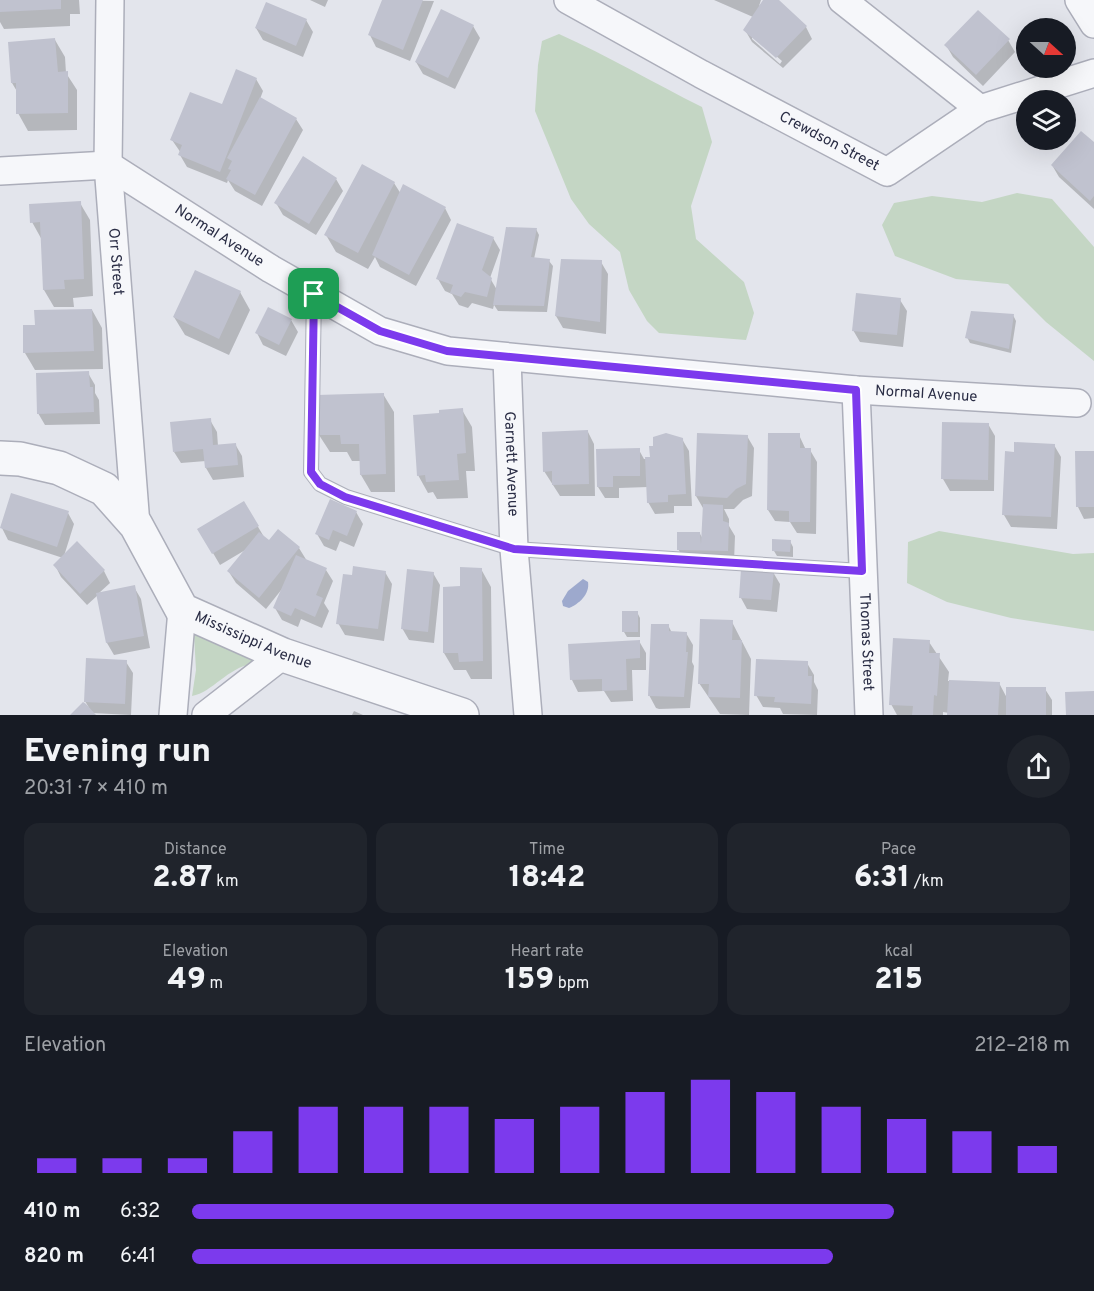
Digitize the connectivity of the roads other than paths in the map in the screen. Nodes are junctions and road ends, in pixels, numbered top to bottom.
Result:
1 (110, 0) edge
2 (568, 0) edge
3 (842, 0) edge
4 (1079, 0) edge
5 (1094, 24) edge
6 (1094, 73) edge
7 (980, 109) junction
8 (108, 165) junction
9 (0, 171) edge
10 (314, 294) junction
11 (507, 358) junction
12 (856, 390) junction
13 (1077, 404) dead end
14 (0, 458) edge
15 (136, 525) junction
16 (514, 549) junction
17 (862, 571) junction
18 (182, 610) junction
19 (283, 655) junction
20 (173, 715) edge
21 (206, 715) edge
22 (462, 715) edge
23 (528, 715) edge
24 (869, 715) edge

1 - 8 street, Orr Street
2 - 7 street, Crewdson Street
3 - 7 street
4 - 5 street
6 - 7 street, Crewdson Street
8 - 9 street
8 - 10 street, Normal Avenue
8 - 15 street, Orr Street
10 - 11 street, Normal Avenue
10 - 16 lane
11 - 12 street, Normal Avenue
11 - 16 street, Garnett Avenue
12 - 13 street, Normal Avenue
12 - 17 street, Thomas Street
14 - 15 street, Mississippi Avenue
15 - 18 street, Mississippi Avenue
16 - 17 lane
16 - 23 street, Garnett Avenue
17 - 24 street, Thomas Street
18 - 19 street, Mississippi Avenue
18 - 20 street
19 - 21 street
19 - 22 street, Mississippi Avenue

